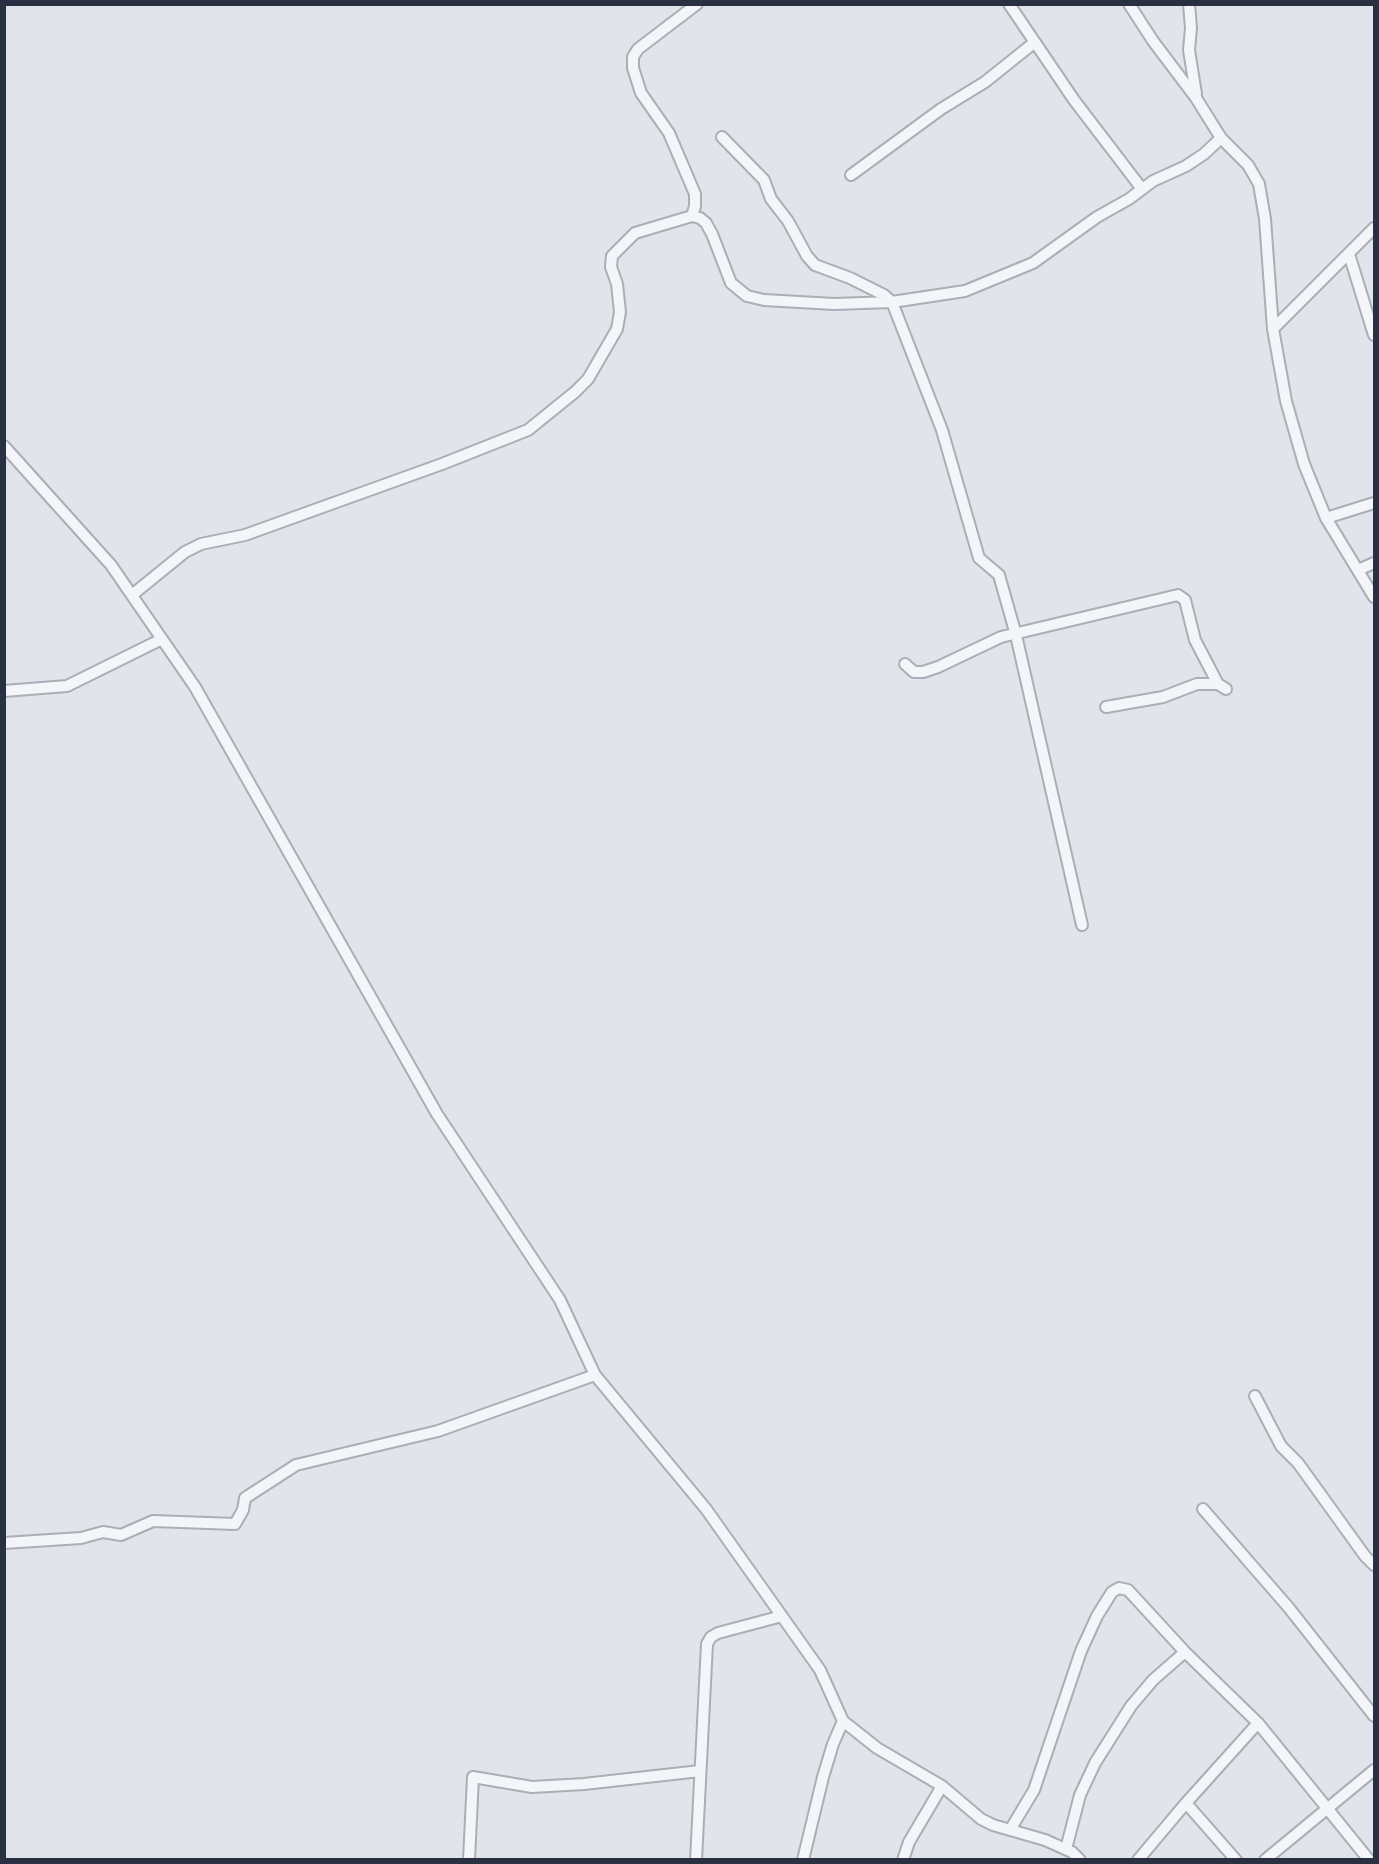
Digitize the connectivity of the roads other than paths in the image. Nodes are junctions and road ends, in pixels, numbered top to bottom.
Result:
1 (698, 4) edge
2 (1009, 4) edge
3 (1129, 4) edge
4 (1189, 4) edge
5 (1035, 42) junction
6 (1196, 98) junction
7 (722, 137) dead end
8 (1221, 138) junction
9 (851, 175) dead end
10 (1142, 189) junction
11 (692, 216) junction
12 (1374, 228) edge
13 (1349, 254) junction
14 (892, 302) junction
15 (1273, 330) junction
16 (1374, 330) edge
17 (4, 446) edge
18 (1374, 503) edge
19 (1326, 518) junction
20 (1374, 563) edge
21 (1358, 570) junction
22 (132, 595) junction
23 (1374, 597) edge
24 (1016, 635) junction
25 (162, 639) junction
26 (905, 664) dead end
27 (4, 691) edge
28 (1106, 707) dead end
29 (1082, 925) dead end
30 (595, 1375) junction
31 (1255, 1396) dead end
32 (1203, 1509) dead end
33 (4, 1543) edge
34 (1374, 1565) edge
35 (782, 1616) junction
36 (1185, 1652) junction
37 (1374, 1716) edge
38 (843, 1721) junction
39 (1258, 1724) junction
40 (1374, 1770) edge
41 (700, 1771) junction
42 (942, 1786) junction
43 (1186, 1803) junction
44 (1327, 1807) junction
45 (1010, 1830) junction
46 (1066, 1849) junction
47 (469, 1860) edge
48 (696, 1860) edge
49 (803, 1860) edge
50 (903, 1860) edge
51 (1080, 1860) edge
52 (1138, 1860) edge
53 (1236, 1860) edge
54 (1265, 1860) edge
55 (1369, 1860) edge

1 - 11 street
2 - 5 street
3 - 6 street
4 - 6 street
5 - 9 street
5 - 10 street
6 - 8 street
7 - 14 street
8 - 10 street
8 - 15 street
10 - 14 street
11 - 14 street
11 - 22 street
12 - 13 street
13 - 15 street
13 - 16 street
14 - 24 street
15 - 19 street
17 - 22 street
18 - 19 street
19 - 21 street
20 - 21 street
21 - 23 street
22 - 25 street
24 - 26 street
24 - 28 street
24 - 29 street
25 - 27 street
25 - 30 street
30 - 33 street
30 - 35 street
31 - 34 street
32 - 37 street
35 - 38 street
35 - 41 street
36 - 39 street
36 - 45 street
36 - 46 street
38 - 42 street
38 - 49 street
39 - 43 street
39 - 44 street
40 - 44 street
41 - 47 street
41 - 48 street
42 - 45 street
42 - 50 street
43 - 52 street
43 - 53 street
44 - 54 street
44 - 55 street
45 - 46 street
46 - 51 street

